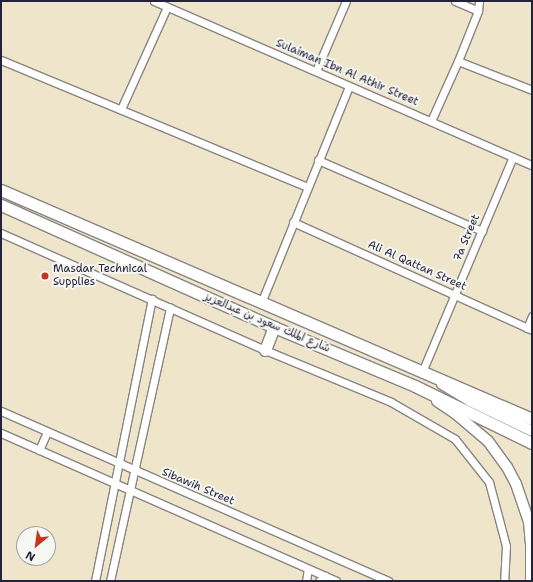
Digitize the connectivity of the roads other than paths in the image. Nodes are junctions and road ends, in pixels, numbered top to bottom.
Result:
1 (154, 1) edge
2 (346, 1) edge
3 (455, 1) edge
4 (479, 1) edge
5 (167, 7) junction
6 (478, 11) junction
7 (1, 60) edge
8 (458, 60) junction
9 (316, 71) junction
10 (349, 86) junction
11 (532, 90) edge
12 (122, 109) junction
13 (431, 121) junction
14 (513, 157) junction
15 (318, 160) junction
16 (532, 165) edge
17 (307, 187) junction
18 (1, 190) edge
19 (1, 205) edge
20 (293, 222) junction
21 (482, 231) junction
22 (1, 233) edge
23 (455, 296) junction
24 (152, 299) junction
25 (261, 303) junction
26 (170, 307) junction
27 (532, 316) edge
28 (274, 328) junction
29 (530, 329) edge
30 (265, 350) junction
31 (422, 372) junction
32 (415, 386) junction
33 (1, 411) edge
34 (532, 419) edge
35 (532, 431) edge
36 (47, 432) junction
37 (1, 433) edge
38 (532, 443) edge
39 (39, 450) junction
40 (119, 464) junction
41 (134, 471) junction
42 (115, 483) junction
43 (130, 490) junction
44 (308, 569) junction
45 (532, 577) edge
46 (325, 579) edge
47 (95, 581) edge
48 (110, 581) edge
49 (306, 581) edge
50 (318, 581) edge
51 (336, 581) edge
52 (388, 581) edge
53 (504, 581) edge
54 (531, 581) edge

1 - 5 street, Sulaiman Ibn Al Athir Street
2 - 9 street
3 - 6 street
4 - 6 street
5 - 9 street, Sulaiman Ibn Al Athir Street
5 - 12 street
6 - 8 street
7 - 12 street
8 - 11 street
8 - 13 street
9 - 10 street, Sulaiman Ibn Al Athir Street
10 - 13 street, Sulaiman Ibn Al Athir Street
10 - 15 street
12 - 17 street
13 - 14 street, Sulaiman Ibn Al Athir Street
14 - 16 street, Sulaiman Ibn Al Athir Street
14 - 21 street, 7a Street
15 - 17 street
15 - 21 street
17 - 20 street
18 - 25 main road, شارع الملك سعود بن عبدالعزيز
19 - 28 main road, شارع الملك سعود بن عبدالعزيز
20 - 23 street, Ali Al Qattan Street
20 - 25 street
21 - 23 street, 7a Street
22 - 24 street
23 - 29 street, Ali Al Qattan Street
23 - 31 street, 7a Street
24 - 26 street
24 - 40 street
25 - 31 main road, شارع الملك سعود بن عبدالعزيز
26 - 30 street
26 - 41 street
27 - 29 street
28 - 30 main road
28 - 32 main road, شارع الملك سعود بن عبدالعزيز
30 - 53 street
31 - 34 main road, شارع الملك سعود بن عبدالعزيز
31 - 35 main road
32 - 38 main road, شارع الملك سعود بن عبدالعزيز
32 - 54 main road
33 - 36 street, Sibawih Street
36 - 39 street
36 - 40 street, Sibawih Street
37 - 39 street
39 - 42 street
40 - 41 street, Sibawih Street
40 - 42 street
41 - 43 street
41 - 52 street, Sibawih Street
42 - 43 street
42 - 47 street
43 - 44 street
43 - 48 street
44 - 46 street
44 - 49 street
45 - 54 main road
46 - 50 street
46 - 51 street

